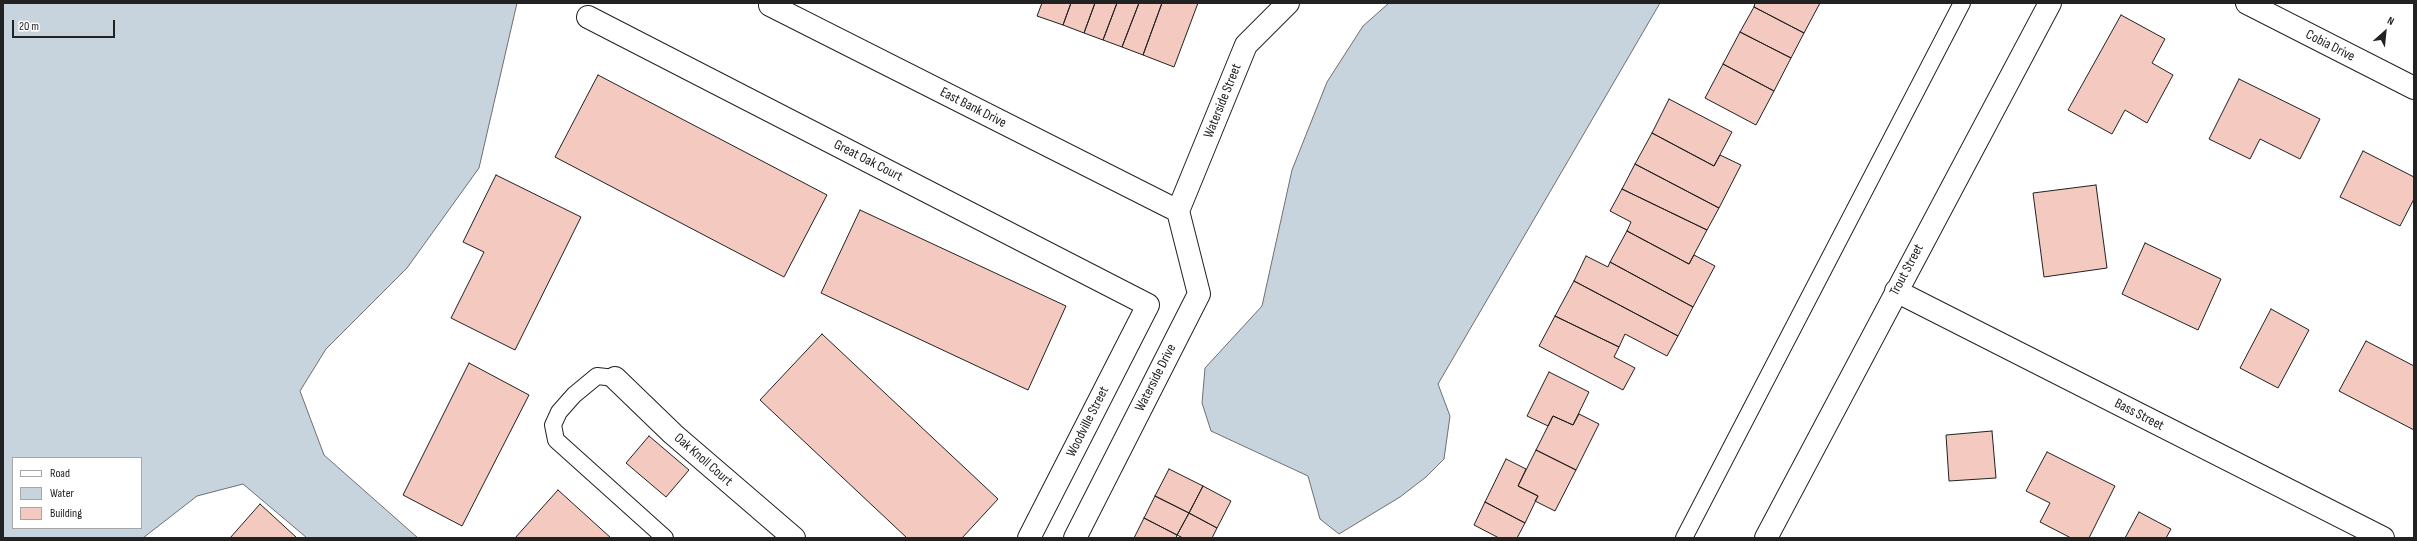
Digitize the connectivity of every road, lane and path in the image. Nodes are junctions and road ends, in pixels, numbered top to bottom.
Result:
1 (771, 3) edge
2 (1288, 3) edge
3 (1962, 3) edge
4 (2050, 3) edge
5 (2246, 3) edge
6 (588, 17) dead end
7 (2414, 88) edge
8 (1178, 212) junction
9 (1896, 291) junction
10 (1148, 305) joint
11 (615, 378) joint
12 (664, 538) edge
13 (794, 538) edge
14 (1029, 538) edge
15 (1075, 538) edge
16 (1684, 538) edge
17 (1766, 538) edge
18 (2383, 538) edge

1 - 8 street, East Bank Drive
2 - 8 street, Waterside Street
3 - 16 lane
4 - 9 street, Trout Street
5 - 7 street, Cobia Drive
6 - 10 street, Great Oak Court
8 - 15 street, Waterside Drive
9 - 17 street, Trout Street
9 - 18 street, Bass Street
10 - 14 street, Woodville Street
11 - 12 lane
11 - 13 street, Oak Knoll Court

